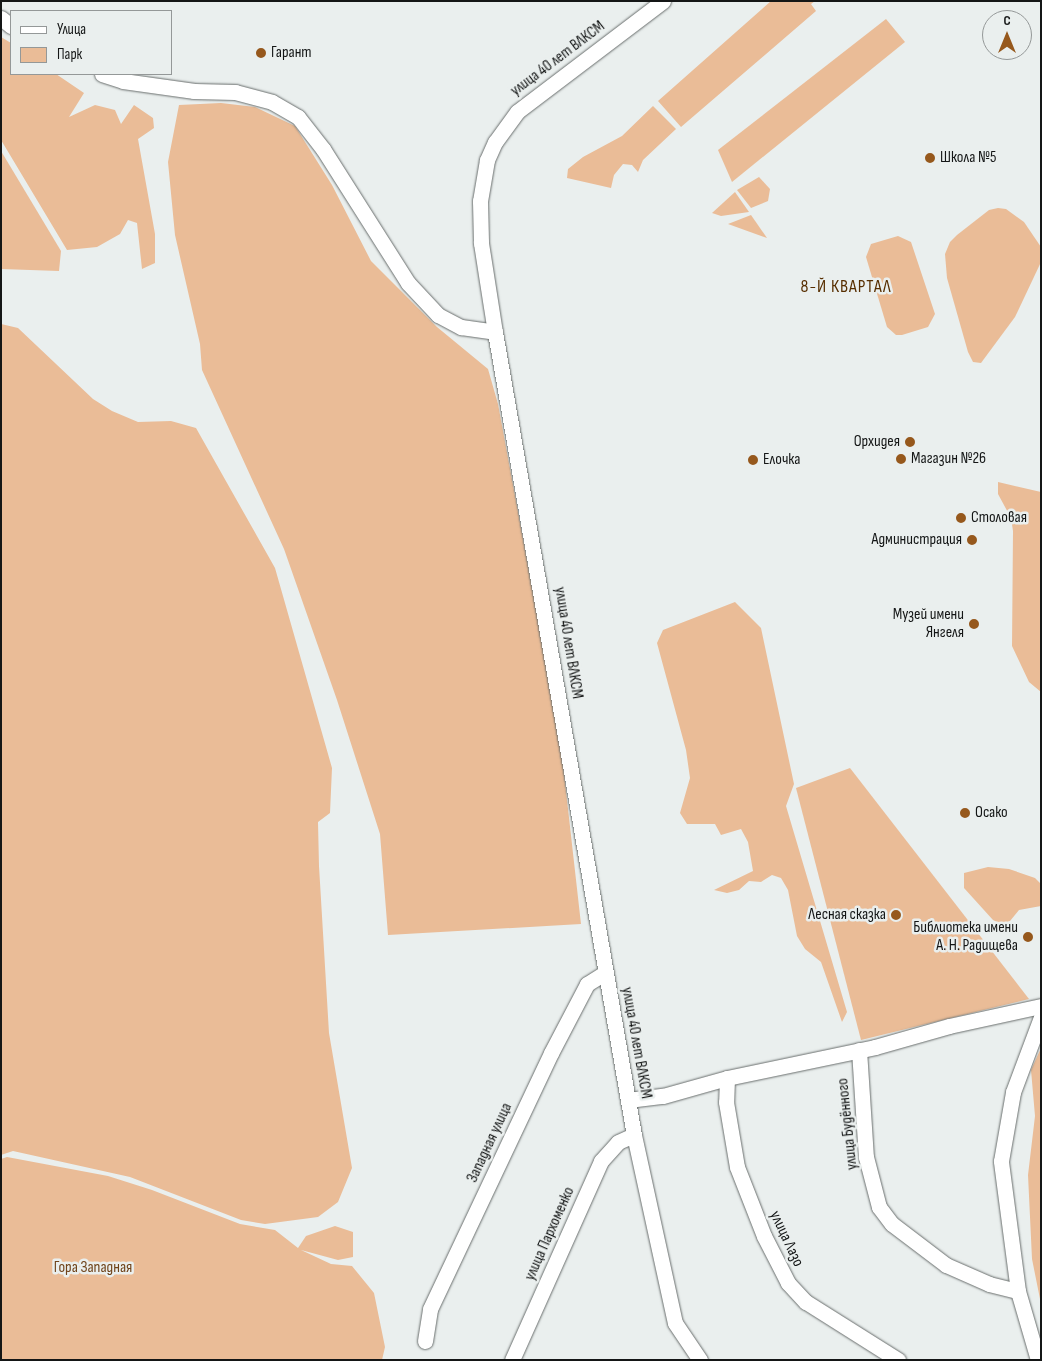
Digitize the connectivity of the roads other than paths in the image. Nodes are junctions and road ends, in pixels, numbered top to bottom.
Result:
1 (663, 1) edge
2 (105, 75) edge
3 (495, 332) junction
4 (606, 972) junction
5 (1041, 1006) edge
6 (1041, 1017) edge
7 (859, 1050) junction
8 (727, 1078) junction
9 (628, 1100) junction
10 (634, 1135) junction
11 (1018, 1291) junction
12 (425, 1341) dead end
13 (512, 1360) edge
14 (700, 1360) edge
15 (898, 1360) edge
16 (1038, 1360) edge

1 - 3 street, улица 40 лет ВЛКСМ
2 - 3 street
3 - 4 street, улица 40 лет ВЛКСМ
4 - 9 street, улица 40 лет ВЛКСМ
4 - 12 street, Западная улица
5 - 7 street
6 - 11 street
7 - 8 street
7 - 11 street, улица Будённого
8 - 9 street
8 - 15 street, улица Лазо
9 - 10 street, улица 40 лет ВЛКСМ
10 - 13 street, улица Пархоменко
10 - 14 street, улица 40 лет ВЛКСМ
11 - 16 street

